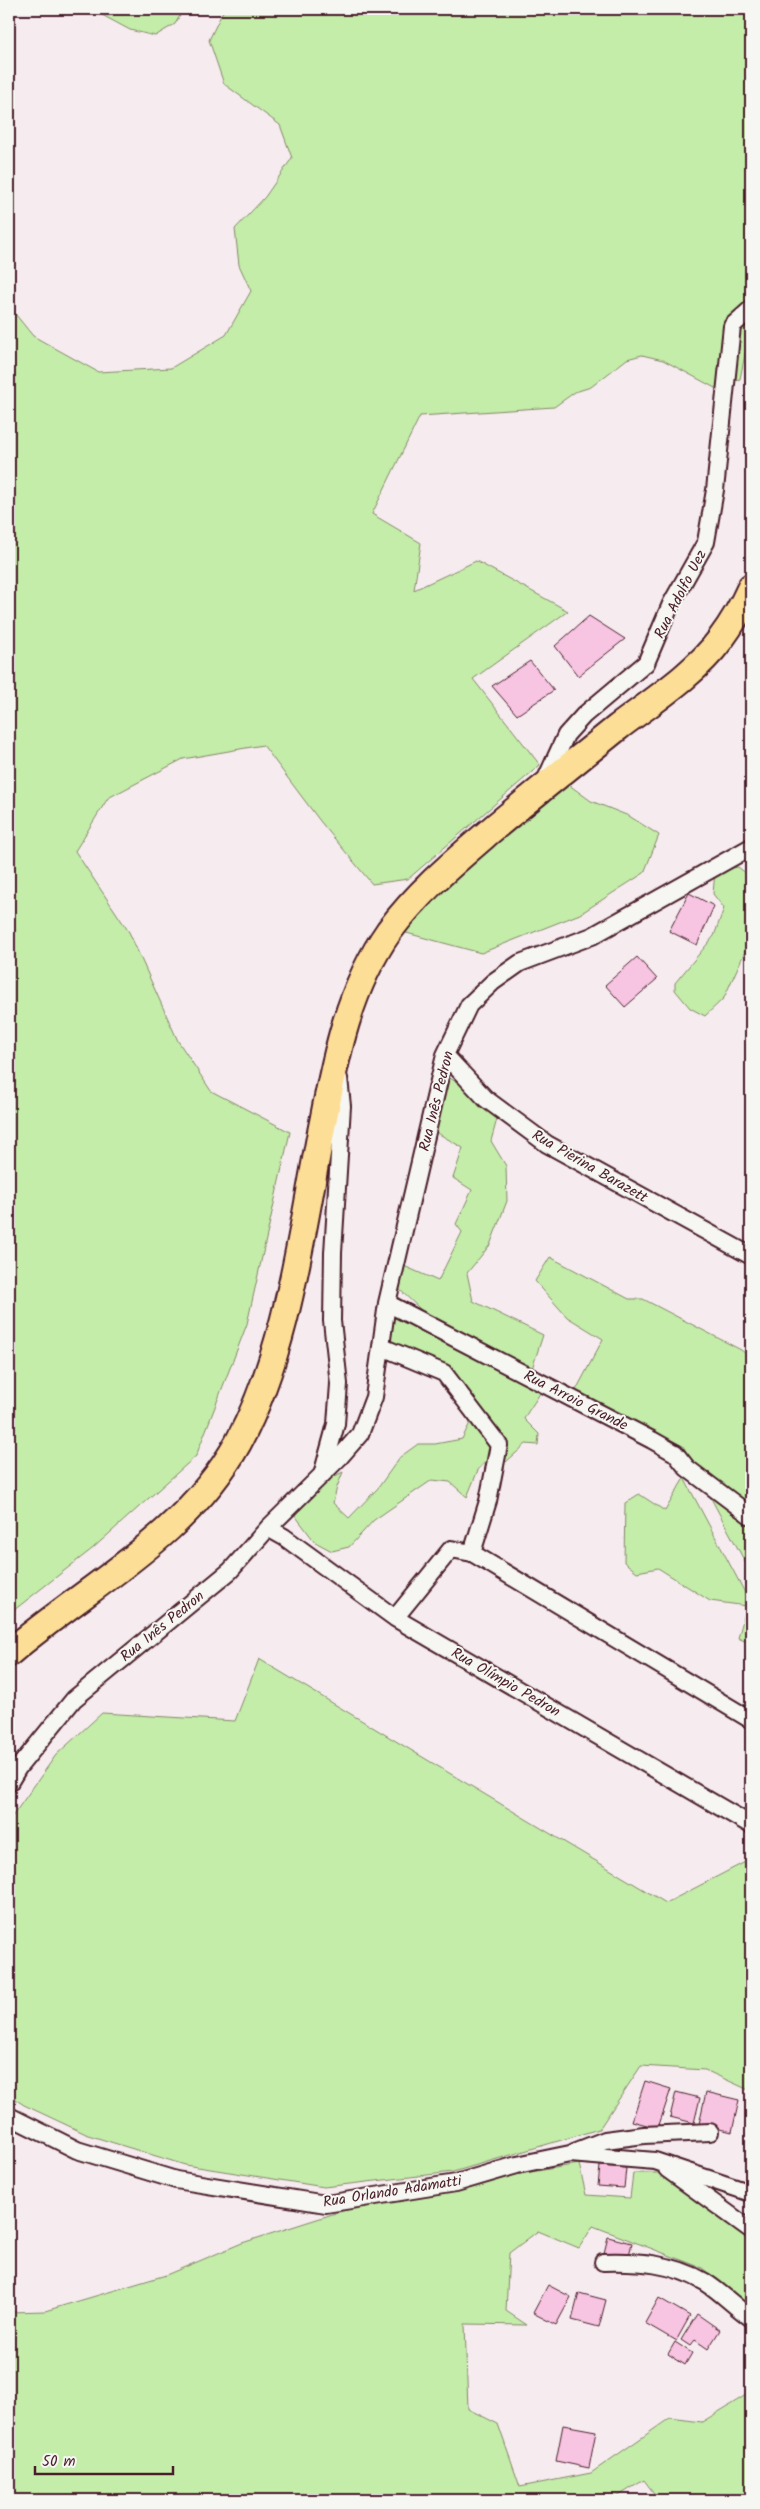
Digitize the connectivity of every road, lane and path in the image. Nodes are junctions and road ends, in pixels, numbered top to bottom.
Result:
1 (751, 309) edge
2 (751, 587) edge
3 (542, 788) junction
4 (751, 847) edge
5 (336, 1054) junction
6 (445, 1055) junction
7 (751, 1256) edge
8 (388, 1304) junction
9 (382, 1347) junction
10 (322, 1475) junction
11 (751, 1516) edge
12 (268, 1528) junction
13 (472, 1553) junction
14 (395, 1618) junction
15 (9, 1653) edge
16 (751, 1720) edge
17 (9, 1783) edge
18 (751, 1825) edge
19 (9, 2116) edge
20 (710, 2132) dead end
21 (570, 2154) junction
22 (655, 2161) junction
23 (751, 2193) edge
24 (751, 2230) edge
25 (603, 2262) dead end
26 (751, 2318) edge

1 - 3 street, Rua Adolfo Uez
2 - 3 main road
3 - 5 main road
4 - 6 street, Rua Inês Pedron
5 - 10 street
5 - 15 main road
6 - 7 street, Rua Pierina Barazett
6 - 8 street, Rua Inês Pedron
8 - 9 street, Rua Inês Pedron
8 - 11 street, Rua Arroio Grande
9 - 10 street, Rua Inês Pedron
9 - 13 street
10 - 12 street, Rua Inês Pedron
12 - 14 street, Rua Olímpio Pedron
12 - 17 street, Rua Inês Pedron
13 - 14 street
13 - 16 street
14 - 18 street, Rua Olímpio Pedron
19 - 21 street, Rua Orlando Adamatti
20 - 21 street
21 - 22 street, Rua Orlando Adamatti
22 - 23 street, Rua Orlando Adamatti
22 - 24 street
25 - 26 street

